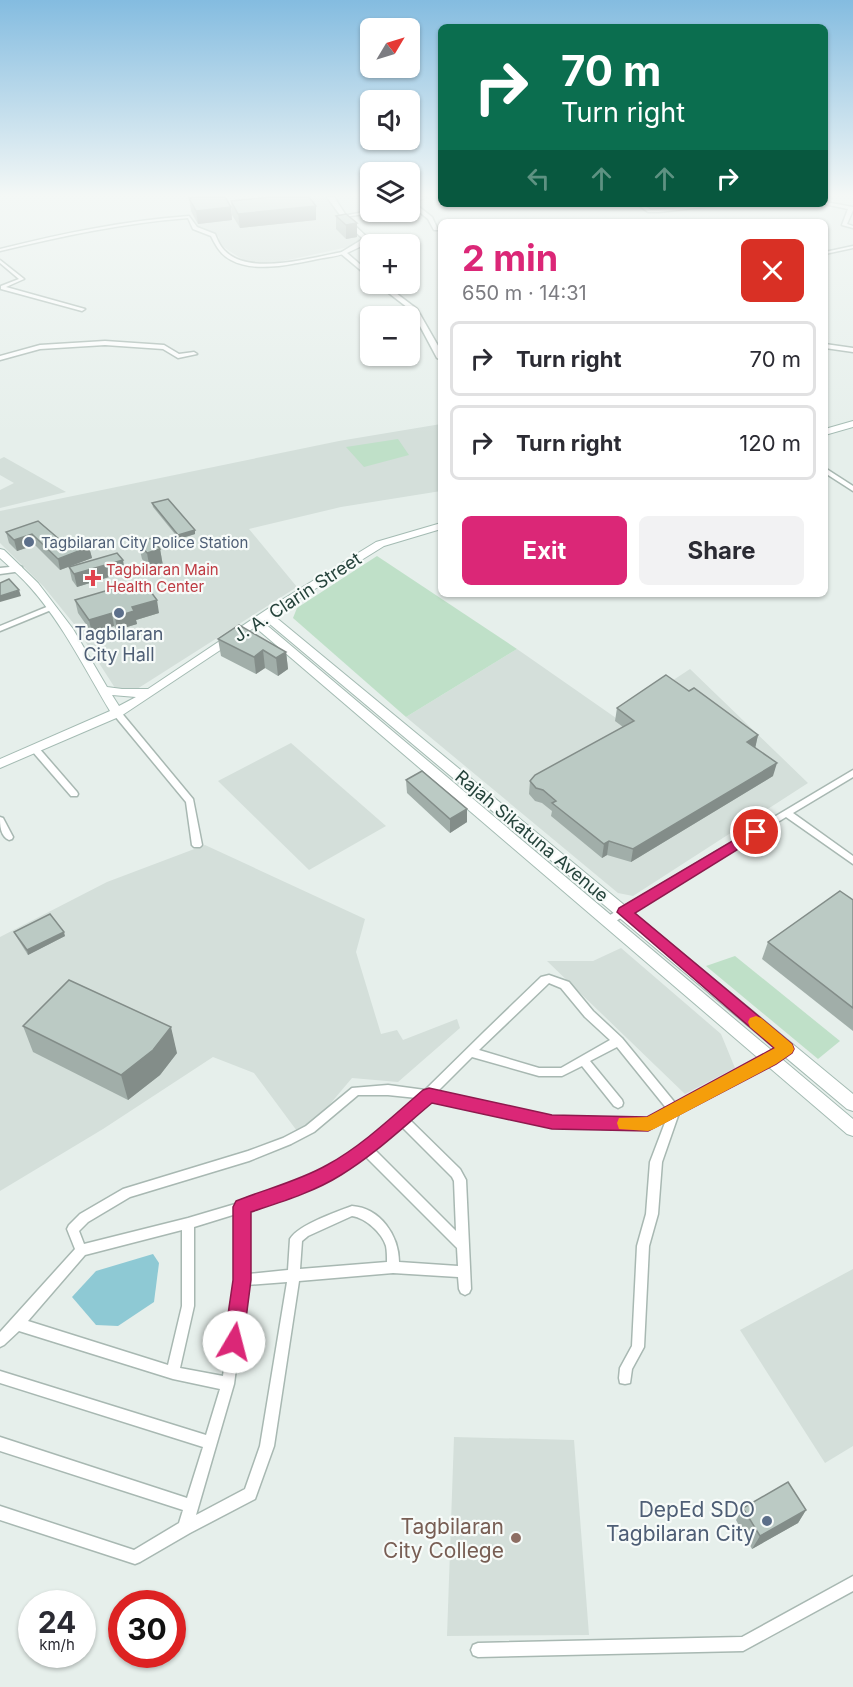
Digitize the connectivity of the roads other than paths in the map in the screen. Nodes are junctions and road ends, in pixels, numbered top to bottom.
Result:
1 (18, 276) edge
2 (1, 288) edge
3 (393, 294) edge
4 (82, 309) dead end
5 (828, 346) edge
6 (853, 350) edge
7 (438, 352) edge
8 (194, 354) dead end
9 (0, 358) edge
10 (853, 424) edge
11 (828, 431) edge
12 (828, 472) edge
13 (853, 489) edge
14 (438, 527) edge
15 (0, 552) edge
16 (18, 569) junction
17 (0, 571) edge
18 (283, 604) junction
19 (52, 608) junction
20 (261, 619) junction
21 (0, 629) edge
22 (300, 644) junction
23 (101, 689) junction
24 (152, 693) junction
25 (117, 713) junction
26 (392, 719) junction
27 (379, 726) junction
28 (35, 749) junction
29 (0, 764) edge
30 (853, 773) edge
31 (74, 794) dead end
32 (786, 813) junction
33 (0, 820) edge
34 (9, 837) dead end
35 (197, 844) dead end
36 (853, 861) edge
37 (624, 912) junction
38 (608, 921) junction
39 (644, 928) junction
40 (628, 938) junction
41 (618, 1041) junction
42 (786, 1049) junction
43 (470, 1052) junction
44 (583, 1060) junction
45 (770, 1060) junction
46 (429, 1095) junction
47 (618, 1103) dead end
48 (853, 1104) edge
49 (675, 1110) junction
50 (401, 1119) junction
51 (853, 1129) edge
52 (365, 1148) junction
53 (242, 1207) junction
54 (189, 1223) junction
55 (463, 1246) junction
56 (81, 1250) junction
57 (393, 1267) junction
58 (464, 1272) junction
59 (294, 1276) junction
60 (242, 1280) junction
61 (465, 1289) dead end
62 (17, 1324) junction
63 (0, 1341) edge
64 (173, 1373) junction
65 (0, 1377) edge
66 (625, 1378) dead end
67 (228, 1384) junction
68 (211, 1443) junction
69 (0, 1444) edge
70 (192, 1506) junction
71 (0, 1513) edge
72 (185, 1528) junction
73 (853, 1583) edge
74 (478, 1650) dead end

1 - 2 street
2 - 4 street
3 - 7 street
5 - 6 street
8 - 9 street
10 - 11 main road
12 - 13 street
14 - 18 main road, J. A. Clarin Street
15 - 16 main road
16 - 17 street
16 - 19 main road
18 - 20 main road, J. A. Clarin Street
18 - 22 main road
19 - 21 street
19 - 23 main road
20 - 22 main road, Rajah Sikatuna Avenue
20 - 24 main road, J. A. Clarin Street
20 - 27 main road
22 - 26 main road, Rajah Sikatuna Avenue
23 - 24 main road
23 - 25 main road
24 - 25 main road, J. A. Clarin Street
25 - 28 main road, J. A. Clarin Street
25 - 35 street
26 - 27 main road
26 - 37 main road, Rajah Sikatuna Avenue
27 - 38 main road
28 - 29 main road, J. A. Clarin Street
28 - 31 street
30 - 32 street
32 - 36 street
32 - 37 street
33 - 34 street
37 - 38 street
37 - 39 main road, Rajah Sikatuna Avenue
38 - 40 main road
39 - 40 main road
39 - 42 main road, Rajah Sikatuna Avenue
40 - 45 main road
41 - 43 street
41 - 44 street
41 - 49 street
42 - 45 street
42 - 48 main road, Rajah Sikatuna Avenue
43 - 44 street
43 - 46 street
44 - 47 street
45 - 49 street
45 - 51 main road
46 - 49 street
46 - 50 street
46 - 56 street
49 - 66 street
50 - 52 street
50 - 55 street
52 - 53 street
52 - 55 street
53 - 54 street
53 - 60 street
54 - 56 street
54 - 64 street
55 - 58 street
56 - 62 street
57 - 58 street
57 - 59 street
57 - 59 street
58 - 61 street
59 - 60 street
59 - 72 street
60 - 67 street
62 - 63 street
62 - 64 street
64 - 67 street
65 - 68 street
67 - 68 street
68 - 70 street
69 - 70 street
70 - 72 street
71 - 72 street
73 - 74 street

